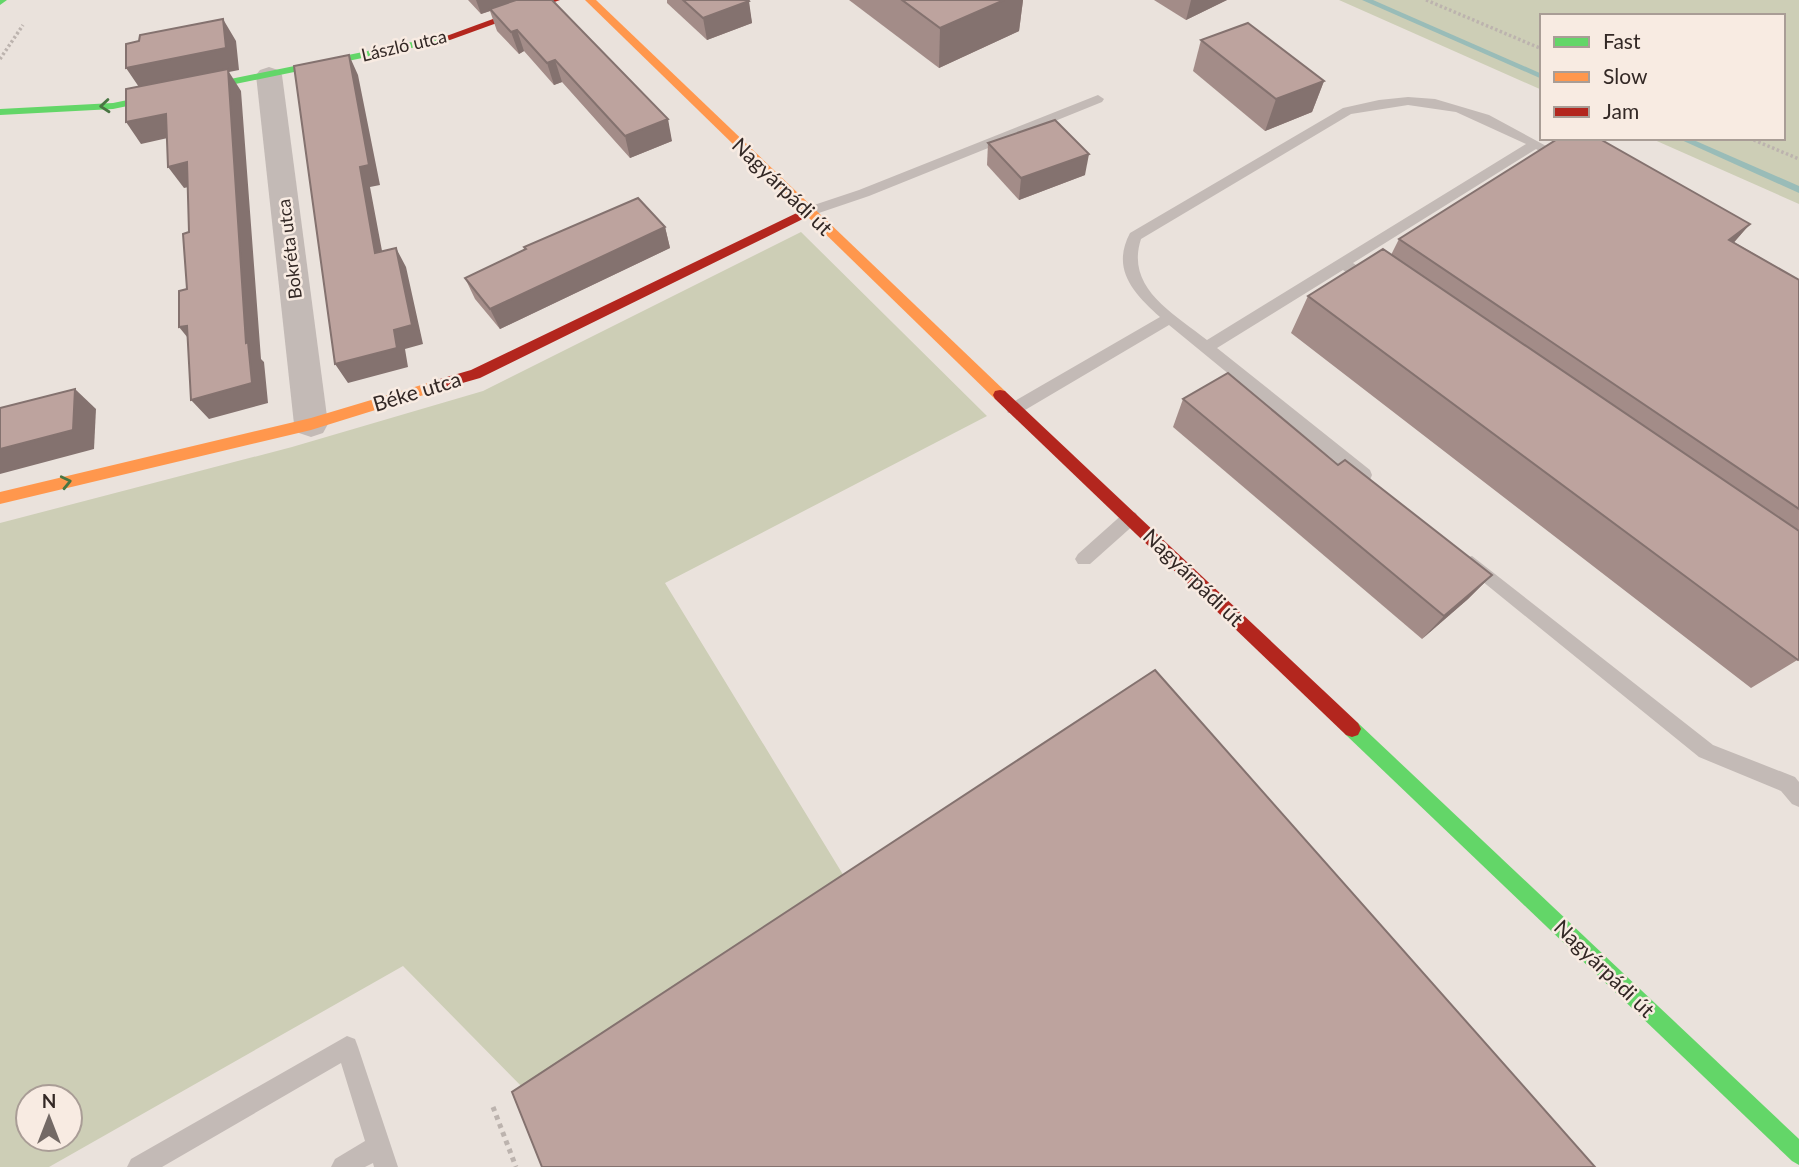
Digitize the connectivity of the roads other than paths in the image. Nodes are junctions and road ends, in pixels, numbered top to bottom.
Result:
1 (555, 0) edge
2 (590, 0) edge
3 (269, 75) junction
4 (1098, 99) dead end
5 (0, 112) edge
6 (1535, 144) junction
7 (1573, 165) edge
8 (807, 212) junction
9 (1343, 263) junction
10 (1377, 287) edge
11 (1170, 318) junction
12 (1206, 348) junction
13 (1014, 409) junction
14 (311, 424) junction
15 (1380, 488) edge
16 (0, 498) edge
17 (1129, 518) junction
18 (1456, 550) edge
19 (1084, 559) dead end
20 (1795, 788) edge
21 (1799, 1154) edge
22 (382, 1157) edge
23 (143, 1166) edge
24 (343, 1167) edge

1 - 3 street, László utca
2 - 8 street, Nagyárpádi út
3 -> 5 street, László utca
3 - 14 street, Bokréta utca
4 - 8 lane
6 - 7 lane
6 - 9 lane
6 - 11 lane
8 - 13 street, Nagyárpádi út
8 - 14 street, Béke utca
9 - 10 lane
9 - 12 lane
11 - 12 lane
11 - 13 lane
12 - 15 lane
13 - 17 street, Nagyárpádi út
16 -> 14 street, Béke utca
17 - 19 lane
17 - 21 street, Nagyárpádi út
18 - 20 lane
22 - 23 lane
22 - 24 lane

